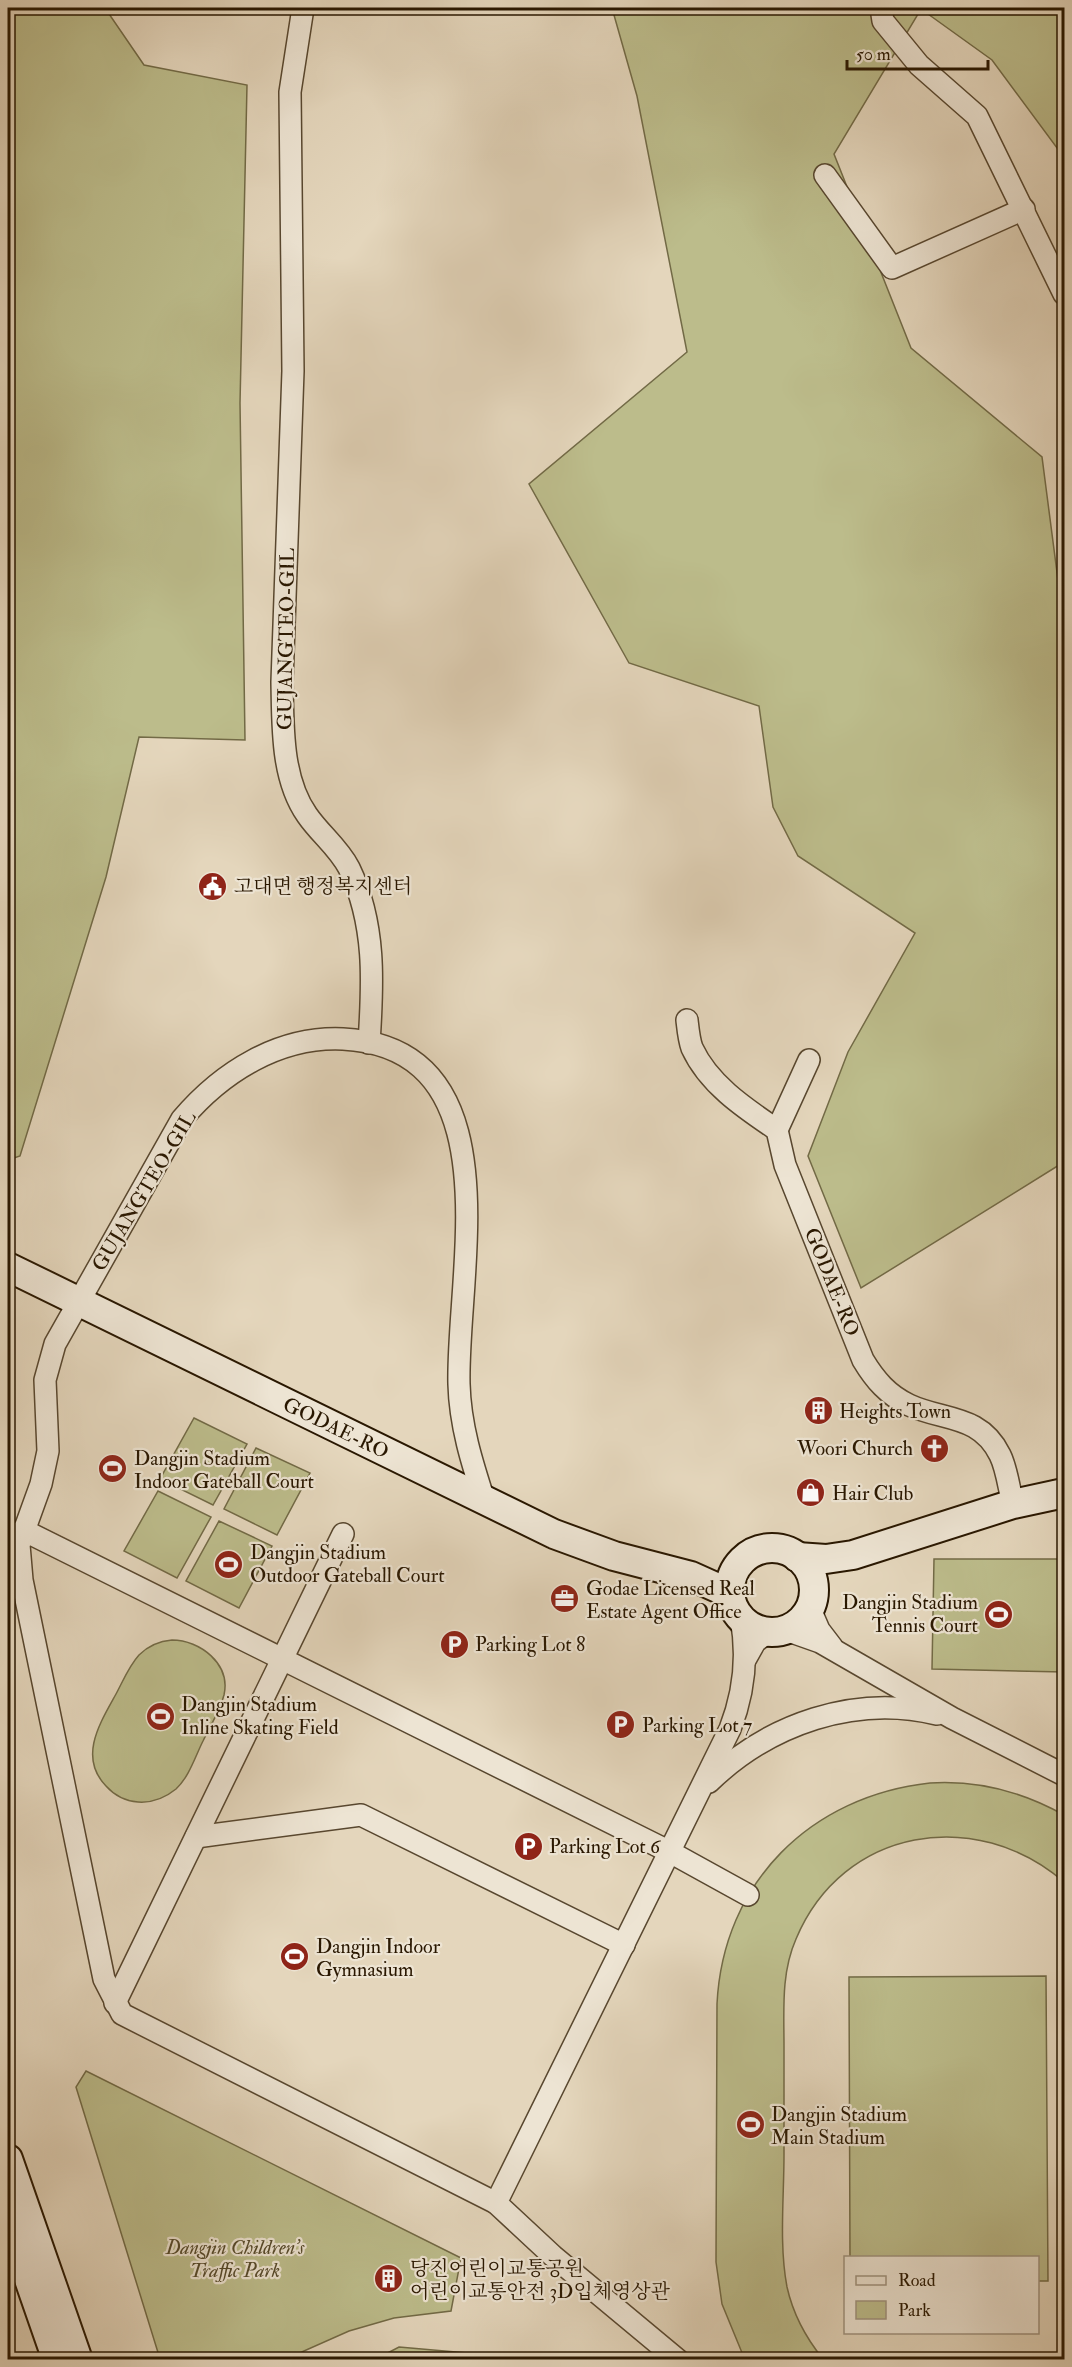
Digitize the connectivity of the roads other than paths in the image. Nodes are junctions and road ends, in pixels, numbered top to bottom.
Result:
1 (303, 8) edge
2 (881, 8) edge
3 (825, 175) dead end
4 (1022, 203) junction
5 (1065, 294) edge
6 (687, 1020) dead end
7 (369, 1043) junction
8 (809, 1060) dead end
9 (777, 1130) junction
10 (8, 1267) edge
11 (78, 1301) junction
12 (1065, 1493) edge
13 (485, 1503) junction
14 (1013, 1504) junction
15 (23, 1530) junction
16 (343, 1533) dead end
17 (853, 1555) junction
18 (797, 1557) junction
19 (746, 1558) junction
20 (671, 1570) junction
21 (812, 1599) junction
22 (736, 1606) junction
23 (777, 1631) junction
24 (837, 1652) junction
25 (283, 1658) junction
26 (746, 1660) junction
27 (952, 1718) junction
28 (1065, 1774) edge
29 (703, 1789) junction
30 (196, 1837) junction
31 (670, 1852) junction
32 (748, 1895) dead end
33 (624, 1945) junction
34 (115, 2003) junction
35 (8, 2159) edge
36 (496, 2203) junction
37 (8, 2219) edge
38 (57, 2360) edge
39 (78, 2360) edge
40 (678, 2360) edge

1 - 7 street, GUJANGTEO-GIL
2 - 4 street
3 - 4 street
4 - 5 street
6 - 9 street
7 - 11 street, GUJANGTEO-GIL
7 - 13 street
8 - 9 street
9 - 14 street, GODAE-RO
10 - 11 street, GODAE-RO
11 - 13 street, GODAE-RO
11 - 15 street, GUJANGTEO-GIL
12 - 14 street
13 - 20 street, GODAE-RO
14 - 17 street
15 - 25 street
15 - 34 street, GUJANGTEO-GIL
16 - 25 street
17 - 18 street
17 - 21 street
18 - 19 street
18 - 21 street
19 - 20 street
19 - 22 street
20 - 22 street
21 - 23 street
21 - 24 street
22 - 23 street
22 - 26 street
23 - 24 street
23 - 26 street
24 - 27 street
25 - 30 street
25 - 31 street
26 - 29 street
27 - 28 street
27 - 29 street
29 - 31 street
30 - 33 street
30 - 34 street
31 - 32 street
31 - 33 street
33 - 36 street
34 - 36 street
35 - 39 street
36 - 40 street
37 - 38 street

